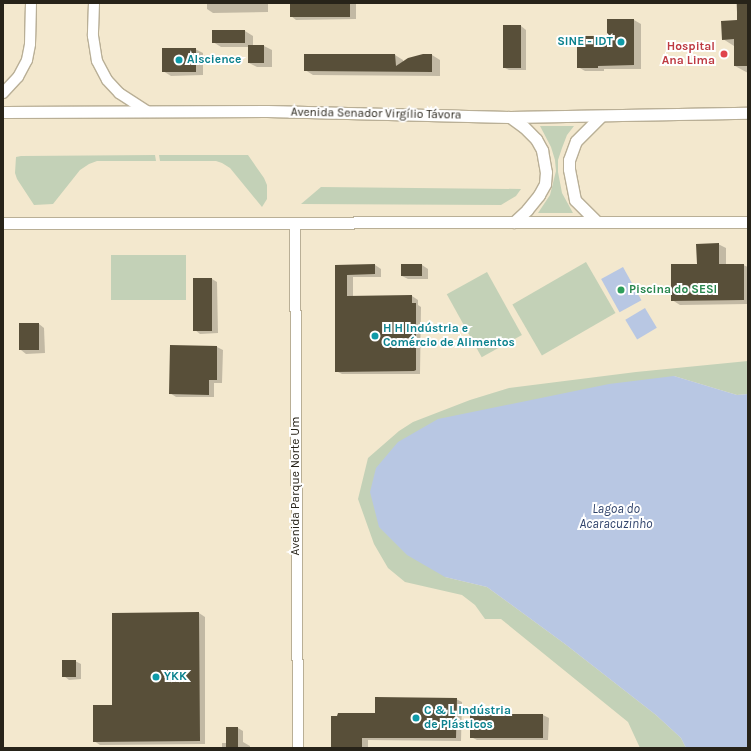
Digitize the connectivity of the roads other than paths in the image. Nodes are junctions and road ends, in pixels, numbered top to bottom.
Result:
1 (31, 3) edge
2 (94, 3) edge
3 (3, 93) edge
4 (3, 112) edge
5 (148, 112) junction
6 (748, 113) edge
7 (601, 116) junction
8 (510, 117) junction
9 (514, 222) junction
10 (597, 222) junction
11 (748, 222) edge
12 (3, 223) edge
13 (294, 223) junction
14 (298, 748) edge

1 - 3 street
2 - 5 street
4 - 5 main road, Avenida Senador Virgílio Távora
5 - 8 main road, Avenida Senador Virgílio Távora
6 - 7 main road, Avenida Senador Virgílio Távora
7 - 8 main road, Avenida Senador Virgílio Távora
7 - 10 main road
8 - 9 main road
9 - 10 main road
9 - 13 main road
10 - 11 main road
12 - 13 main road
13 - 14 street, Avenida Parque Norte Um

